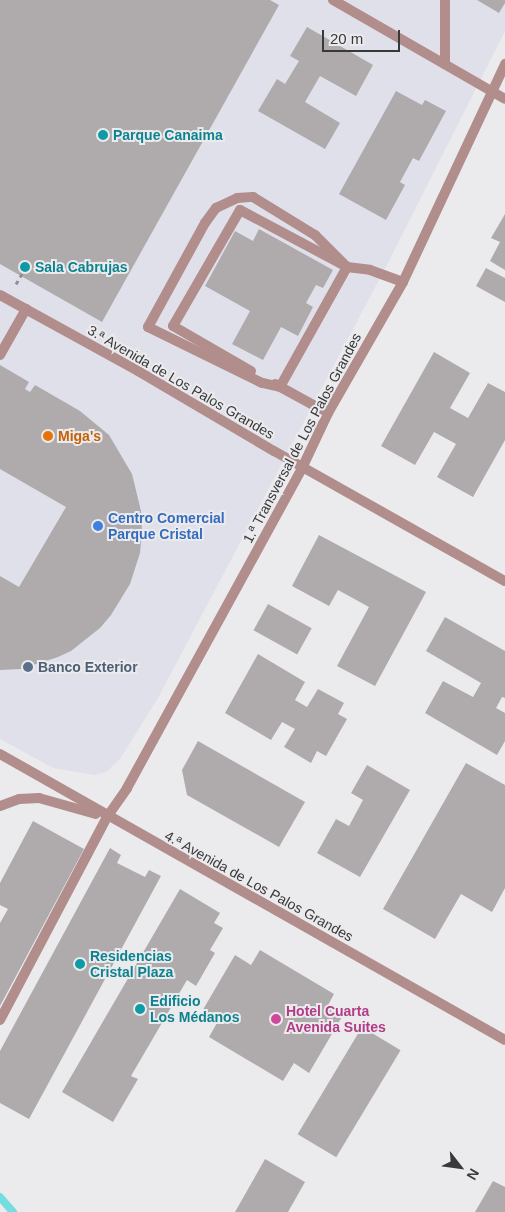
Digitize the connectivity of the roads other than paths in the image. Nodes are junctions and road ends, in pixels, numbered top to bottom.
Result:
1 (333, 0) edge
2 (446, 0) edge
3 (445, 64) junction
4 (505, 64) edge
5 (492, 91) junction
6 (505, 99) edge
7 (347, 267) junction
8 (403, 282) junction
9 (0, 295) edge
10 (26, 309) junction
11 (0, 355) edge
12 (280, 386) junction
13 (328, 413) junction
14 (303, 466) junction
15 (505, 581) edge
16 (0, 754) edge
17 (0, 806) edge
18 (107, 817) junction
19 (0, 1020) edge
20 (505, 1040) edge

1 - 3 street
2 - 3 street
3 - 5 street
4 - 5 street, 1.ª Transversal de Los Palos Grandes
5 - 6 street
5 - 8 street, 1.ª Transversal de Los Palos Grandes
7 - 8 street
7 - 12 street
7 - 12 street
7 - 12 street
8 - 13 street, 1.ª Transversal de Los Palos Grandes
9 - 10 street, 3.ª Avenida de Los Palos Grandes
10 - 11 street
10 - 14 street, 3.ª Avenida de Los Palos Grandes
12 - 13 street
13 - 14 street, 1.ª Transversal de Los Palos Grandes
14 - 15 street, 3.ª Avenida de Los Palos Grandes
14 - 18 street, 1.ª Transversal de Los Palos Grandes
16 - 18 street, 4.ª Avenida de Los Palos Grandes
17 - 18 street
18 - 19 street, 1.ª Transversal de Los Palos Grandes
18 - 20 street, 4.ª Avenida de Los Palos Grandes

